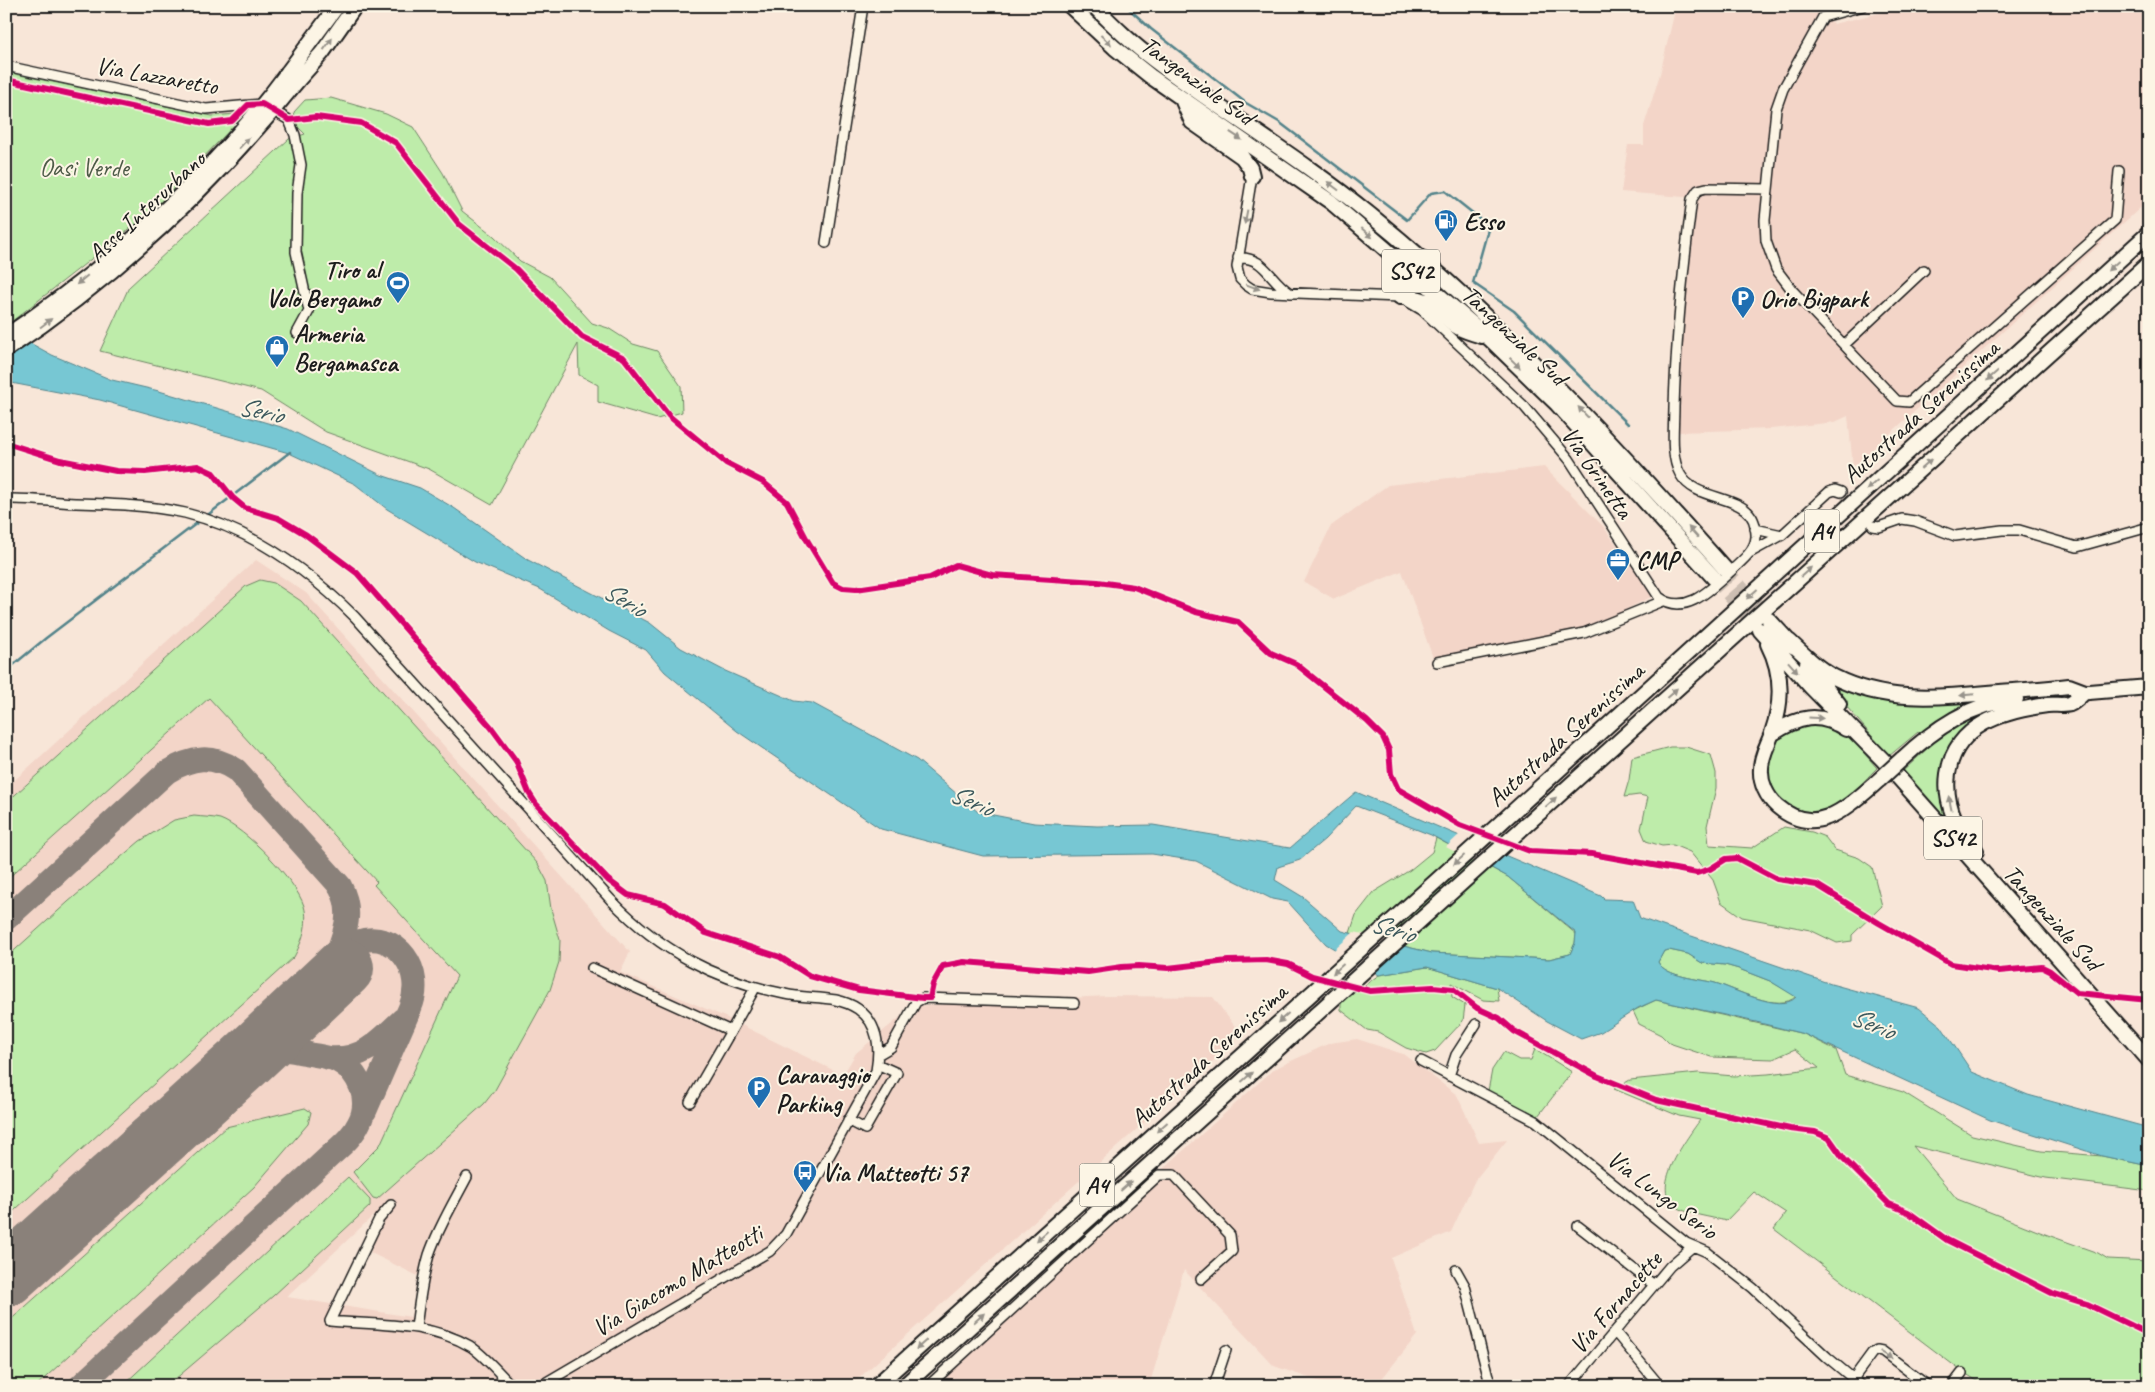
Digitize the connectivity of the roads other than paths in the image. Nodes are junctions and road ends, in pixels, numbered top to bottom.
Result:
1 (337, 6) edge
2 (355, 6) edge
3 (862, 6) edge
4 (1070, 6) edge
5 (1094, 6) edge
6 (1863, 6) edge
7 (1828, 10) edge
8 (6, 66) edge
9 (293, 76) junction
10 (1182, 99) junction
11 (2119, 172) dead end
12 (1252, 176) joint
13 (1768, 189) junction
14 (2149, 233) edge
15 (826, 243) dead end
16 (1238, 258) junction
17 (2149, 263) edge
18 (1924, 270) dead end
19 (1290, 293) junction
20 (1400, 296) junction
21 (297, 333) dead end
22 (6, 336) edge
23 (1491, 340) junction
24 (1844, 345) junction
25 (6, 350) edge
26 (1841, 492) dead end
27 (6, 499) edge
28 (1873, 526) dead end
29 (2149, 526) edge
30 (1755, 529) junction
31 (1782, 535) junction
32 (1751, 552) junction
33 (1725, 569) tunnel mouth
34 (1714, 578) tunnel mouth
35 (1663, 601) junction
36 (1765, 625) junction
37 (1789, 641) junction
38 (1437, 662) dead end
39 (2149, 687) edge
40 (2085, 692) junction
41 (1772, 734) junction
42 (1883, 760) junction
43 (2023, 916) junction
44 (592, 968) dead end
45 (755, 988) junction
46 (1074, 1003) dead end
47 (1476, 1024) dead end
48 (731, 1031) junction
49 (878, 1059) junction
50 (2149, 1060) edge
51 (1421, 1061) dead end
52 (1449, 1076) junction
53 (690, 1102) dead end
54 (848, 1120) junction
55 (467, 1177) dead end
56 (391, 1205) dead end
57 (1578, 1226) dead end
58 (1692, 1247) junction
59 (1456, 1270) dead end
60 (1201, 1279) dead end
61 (1654, 1286) junction
62 (416, 1328) junction
63 (1615, 1332) junction
64 (1226, 1350) dead end
65 (1962, 1373) dead end
66 (1853, 1379) junction
67 (1574, 1384) edge
68 (512, 1386) edge
69 (540, 1386) edge
70 (876, 1386) edge
71 (904, 1386) edge
72 (928, 1386) edge
73 (1214, 1386) edge
74 (1488, 1386) edge
75 (1660, 1386) edge
76 (1862, 1386) edge
77 (1928, 1386) edge
78 (1952, 1386) edge

1 - 9 highway, Asse Interurbano
9 -> 2 highway, Asse Interurbano
3 - 15 street
4 -> 10 highway, Tangenziale Sud / SS42
33 -> 5 highway, Tangenziale Sud / SS42
6 - 7 street
7 - 13 street
8 - 21 street, Via Lazzaretto
9 -> 22 highway, Asse Interurbano, bridge
25 -> 9 highway, Asse Interurbano, bridge
10 - 12 highway
10 -> 23 highway, Tangenziale Sud / SS42
11 - 24 street
12 -> 16 street
13 - 24 street
13 - 30 street
14 -> 70 highway, Autostrada Serenissima / A4
16 - 19 street
16 -> 19 street
71 -> 17 highway, Autostrada Serenissima / A4
18 - 24 street
19 - 20 street
20 - 23 highway
20 - 35 street, Via Grinetta
23 -> 34 highway, Tangenziale Sud / SS42
26 - 31 street
27 - 45 street
28 - 29 street
30 - 31 street
30 - 32 street
31 - 32 street
32 - 35 street
35 - 38 street
36 - 37 highway, Tangenziale Sud / SS42
36 - 41 highway
36 -> 42 highway, Tangenziale Sud / SS42
40 -> 37 highway
37 - 42 highway, Tangenziale Sud / SS42
39 - 40 highway
40 - 41 highway, bridge
43 -> 40 highway
41 -> 42 highway
42 - 43 highway, Tangenziale Sud / SS42
43 - 50 highway, Tangenziale Sud / SS42
44 - 48 street
45 - 48 street
45 - 49 street
46 - 49 street, Via Giacomo Matteotti
47 - 52 street
48 - 53 street
49 - 54 street, Via Giacomo Matteotti
49 - 54 street
51 - 52 street, Via Lungo Serio
52 - 58 street, Via Lungo Serio
54 - 69 street, Via Giacomo Matteotti
55 - 62 street
56 - 62 street
57 - 61 street
58 - 61 street, Via Fornacette
58 - 66 street, Via Lungo Serio
59 - 74 street
60 - 72 street
61 - 63 street, Via Fornacette
62 - 68 street
63 - 67 street, Via Fornacette
63 - 75 street
64 - 73 street
65 - 78 street
66 - 76 street, Via Lungo Serio
66 -> 77 street

